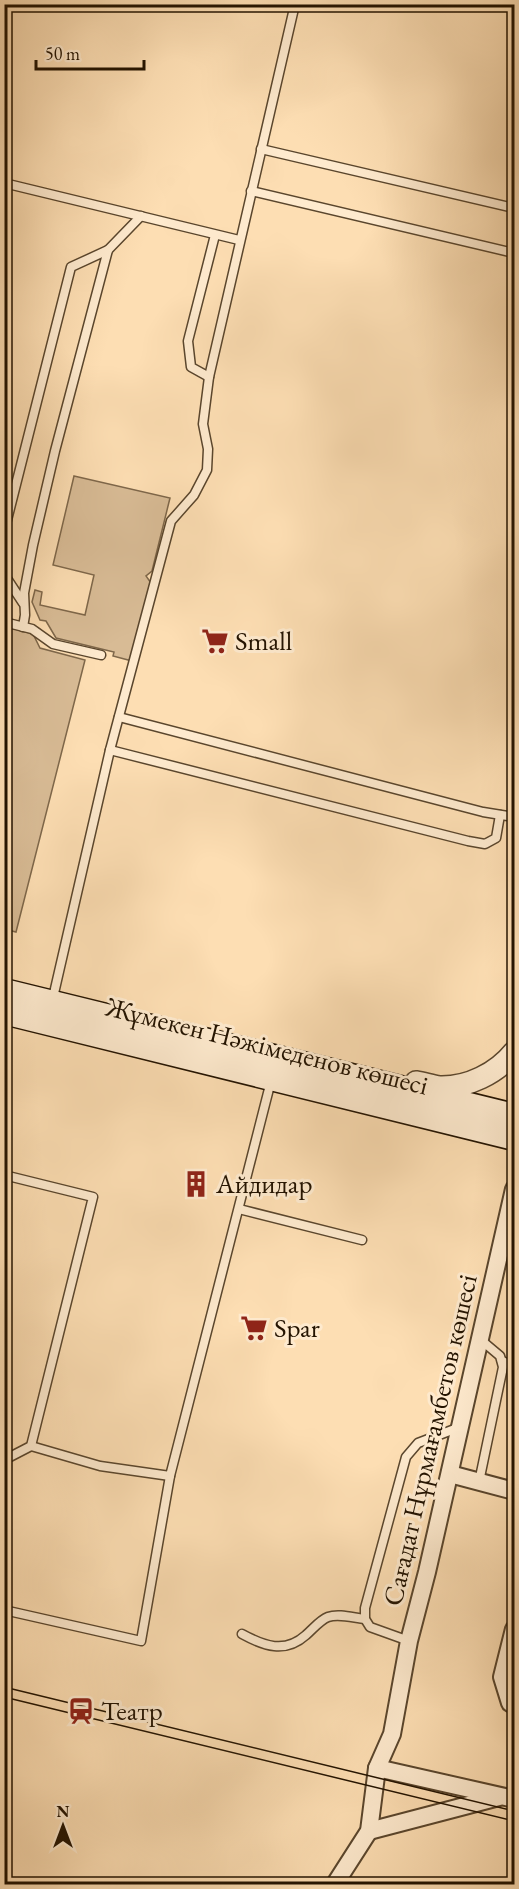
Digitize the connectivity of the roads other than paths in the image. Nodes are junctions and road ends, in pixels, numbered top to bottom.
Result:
1 (295, 4) edge
2 (261, 149) junction
3 (4, 183) edge
4 (251, 191) junction
5 (514, 208) edge
6 (141, 216) junction
7 (215, 235) junction
8 (239, 240) junction
9 (108, 249) junction
10 (514, 253) edge
11 (209, 377) junction
12 (4, 532) edge
13 (4, 574) edge
14 (24, 603) junction
15 (4, 622) edge
16 (23, 627) junction
17 (101, 655) dead end
18 (119, 717) junction
19 (110, 750) junction
20 (500, 815) junction
21 (514, 817) edge
22 (4, 992) edge
23 (52, 1002) junction
24 (4, 1012) edge
25 (514, 1052) edge
26 (325, 1071) junction
27 (272, 1078) junction
28 (514, 1116) edge
29 (514, 1138) edge
30 (4, 1175) edge
31 (514, 1189) edge
32 (239, 1209) junction
33 (362, 1240) dead end
34 (482, 1340) junction
35 (502, 1361) junction
36 (514, 1366) edge
37 (461, 1427) junction
38 (31, 1446) junction
39 (4, 1460) edge
40 (450, 1474) junction
41 (170, 1476) junction
42 (479, 1482) junction
43 (514, 1491) edge
44 (4, 1610) edge
45 (365, 1619) junction
46 (514, 1629) edge
47 (242, 1634) dead end
48 (409, 1641) junction
49 (514, 1705) edge
50 (377, 1768) junction
51 (509, 1797) edge
52 (369, 1831) junction
53 (335, 1884) edge

1 - 2 lane
2 - 4 lane
2 - 5 lane
3 - 6 lane
4 - 8 lane
4 - 10 lane
6 - 7 lane
6 - 9 lane
7 - 8 lane
7 - 11 lane
8 - 11 lane
9 - 12 lane
9 - 14 lane
11 - 18 lane
13 - 14 lane
14 - 16 lane
15 - 16 lane
16 - 17 lane
18 - 19 lane
18 - 20 lane
19 - 20 lane
19 - 23 lane
20 - 21 lane
22 - 23 main road, Жұмекен Нәжімеденов көшесі
23 - 26 main road, Жұмекен Нәжімеденов көшесі
24 - 27 main road, Жұмекен Нәжімеденов көшесі
25 - 26 street
26 - 28 main road, Жұмекен Нәжімеденов көшесі
27 - 29 main road, Жұмекен Нәжімеденов көшесі
27 - 32 lane
30 - 38 lane
31 - 34 street, Сағадат Нұрмағамбетов көшесі
32 - 33 lane
32 - 41 lane
34 - 35 lane
34 - 37 street, Сағадат Нұрмағамбетов көшесі
35 - 36 lane
35 - 42 lane
37 - 40 street, Сағадат Нұрмағамбетов көшесі
37 - 45 lane
38 - 39 lane
38 - 41 lane
40 - 42 street
40 - 48 street, Сағадат Нұрмағамбетов көшесі
41 - 44 lane
42 - 43 street
45 - 47 lane
45 - 48 lane
46 - 49 street
48 - 50 street, Сағадат Нұрмағамбетов көшесі
50 - 51 street
50 - 52 street, Сағадат Нұрмағамбетов көшесі
51 - 52 street
52 - 53 street

